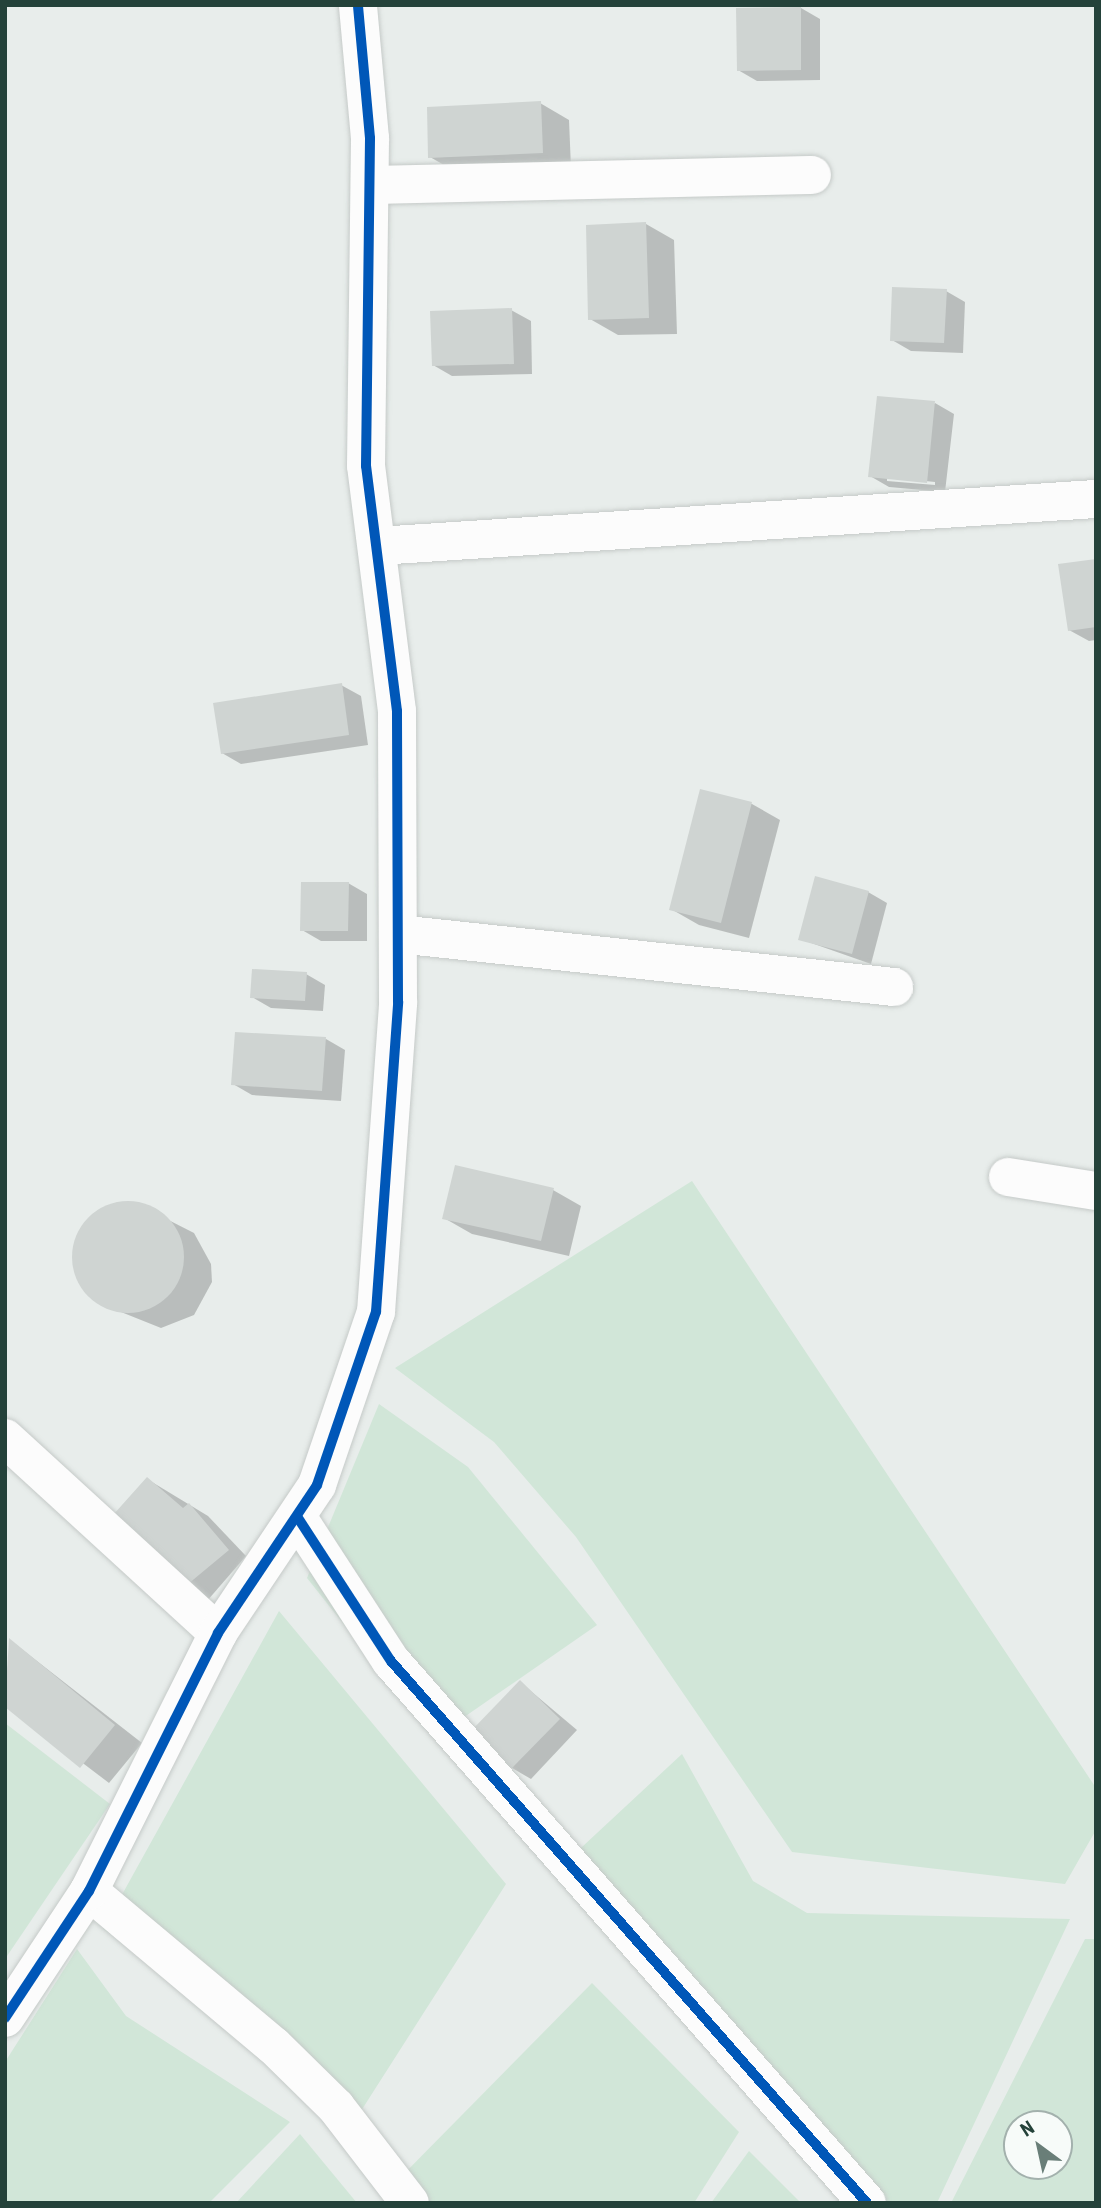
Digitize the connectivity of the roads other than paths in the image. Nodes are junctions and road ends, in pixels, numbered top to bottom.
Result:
1 (358, 5) edge
2 (812, 175) dead end
3 (370, 185) junction
4 (1096, 499) edge
5 (378, 546) junction
6 (398, 934) junction
7 (894, 987) dead end
8 (1008, 1177) dead end
9 (1096, 1191) edge
10 (5, 1438) edge
11 (298, 1518) junction
12 (218, 1633) junction
13 (89, 1891) junction
14 (5, 2018) edge
15 (411, 2203) edge
16 (867, 2203) edge

1 - 3 street
2 - 3 street
3 - 5 street
4 - 5 street
5 - 6 street
6 - 7 street
6 - 11 street
8 - 9 street
10 - 12 street
11 - 12 street
11 - 16 street
12 - 13 street
13 - 14 street
13 - 15 street

